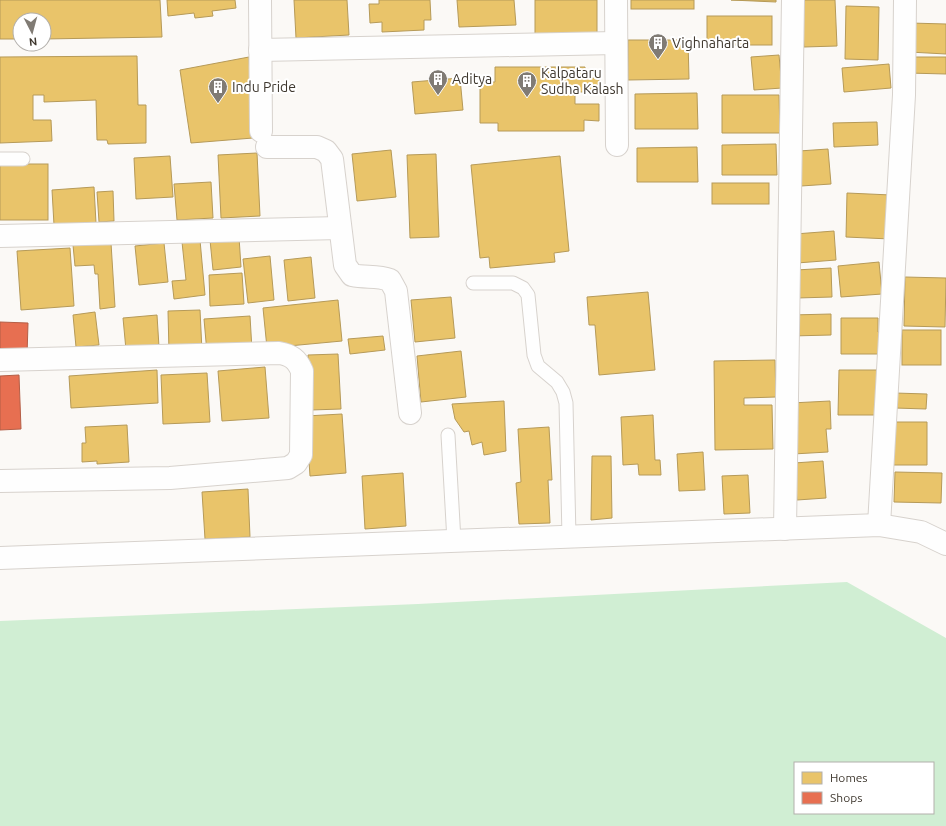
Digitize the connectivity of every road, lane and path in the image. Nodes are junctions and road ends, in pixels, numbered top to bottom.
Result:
1 (260, 0) edge
2 (616, 0) edge
3 (793, 0) edge
4 (905, 0) edge
5 (616, 43) junction
6 (260, 50) junction
7 (617, 145) dead end
8 (0, 159) edge
9 (23, 160) dead end
10 (340, 228) junction
11 (0, 236) edge
12 (473, 283) dead end
13 (0, 360) edge
14 (410, 413) dead end
15 (448, 435) dead end
16 (0, 481) edge
17 (879, 525) junction
18 (785, 529) junction
19 (569, 537) junction
20 (454, 541) junction
21 (946, 544) edge
22 (0, 558) edge

1 - 6 street
2 - 5 street
3 - 18 street
4 - 17 street
5 - 6 street
5 - 7 street
6 - 10 street
8 - 9 lane
10 - 11 street
10 - 14 street
12 - 19 lane
13 - 16 street
15 - 20 lane
17 - 18 street
17 - 21 street
18 - 19 street
19 - 20 street
20 - 22 street

